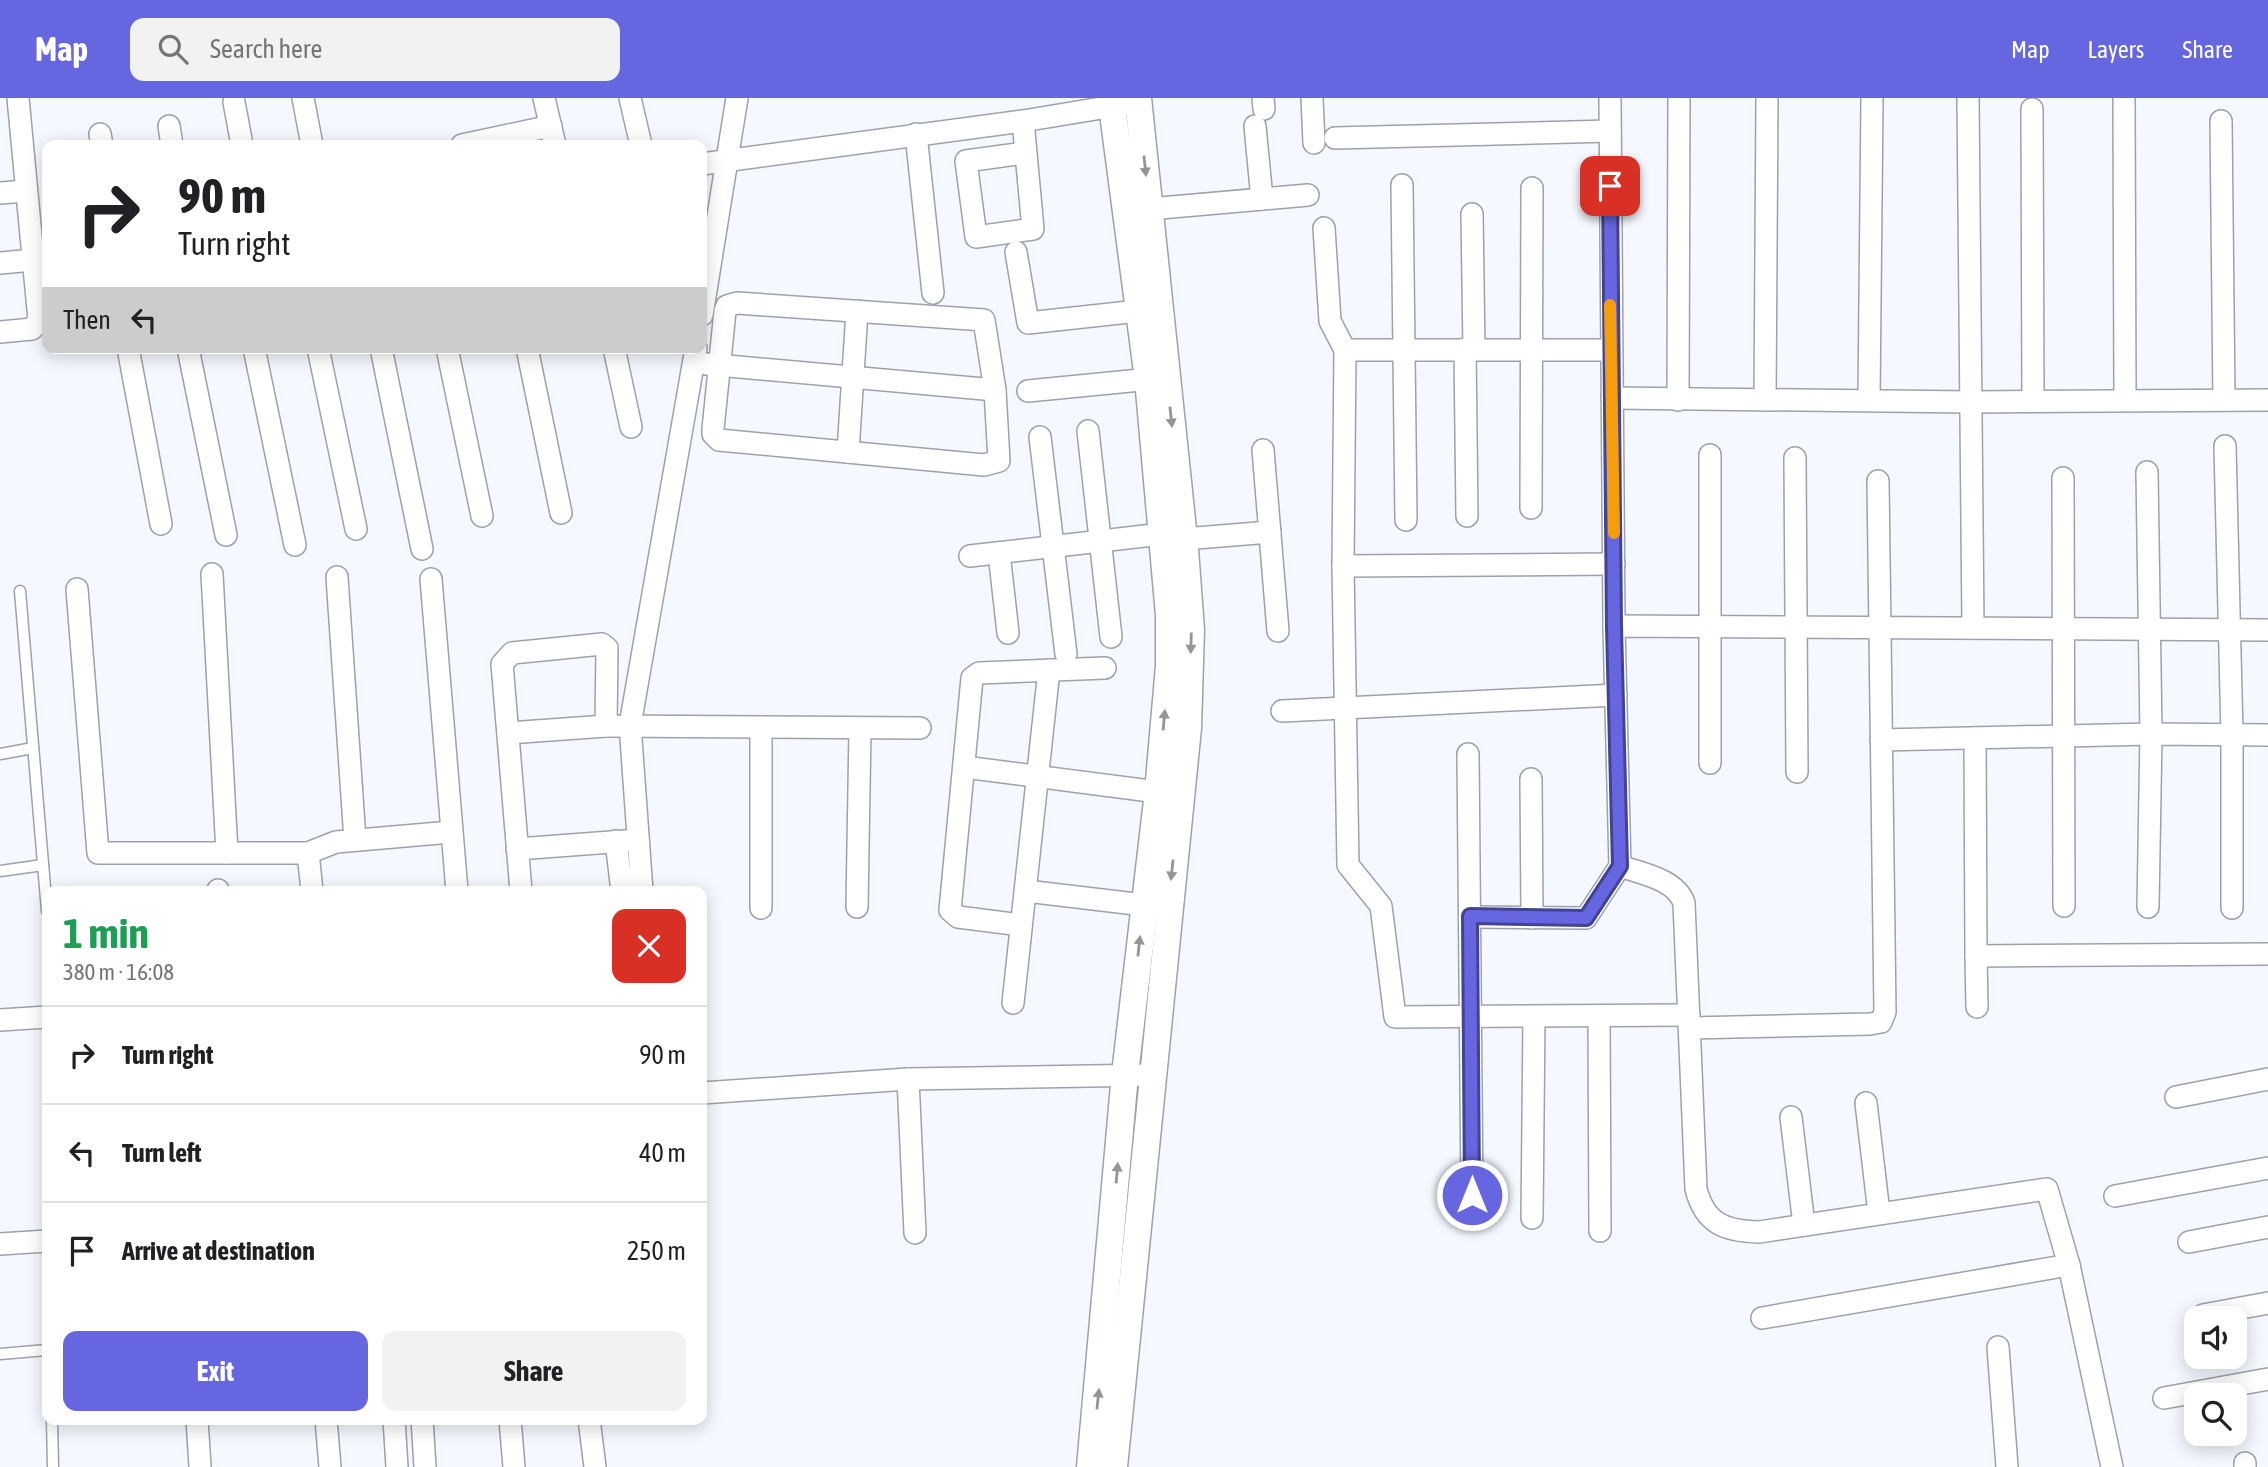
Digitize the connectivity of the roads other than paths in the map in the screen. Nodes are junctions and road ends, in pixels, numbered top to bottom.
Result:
1 (18, 98) edge
2 (303, 98) edge
3 (544, 98) edge
4 (630, 98) edge
5 (737, 98) edge
6 (1312, 98) edge
7 (1610, 98) edge
8 (1968, 98) edge
9 (2124, 98) edge
10 (1679, 99) edge
11 (1768, 100) dead end
12 (1872, 100) dead end
13 (1125, 101) edge
14 (234, 102) dead end
15 (2032, 109) dead end
16 (1261, 111) edge
17 (1023, 121) junction
18 (2221, 121) dead end
19 (10, 122) edge
20 (1611, 131) junction
21 (916, 134) junction
22 (553, 136) edge
23 (1335, 138) dead end
24 (241, 140) edge
25 (311, 140) edge
26 (513, 140) edge
27 (640, 140) edge
28 (1314, 143) dead end
29 (1025, 153) junction
30 (728, 158) junction
31 (707, 163) edge
32 (1402, 185) dead end
33 (1532, 188) dead end
34 (26, 191) junction
35 (0, 193) edge
36 (1308, 195) dead end
37 (1262, 199) junction
38 (1149, 209) junction
39 (1472, 214) dead end
40 (1324, 228) dead end
41 (1016, 252) dead end
42 (33, 260) junction
43 (0, 263) edge
44 (707, 285) edge
45 (933, 293) dead end
46 (857, 311) junction
47 (1138, 311) junction
48 (0, 332) edge
49 (1405, 349) junction
50 (1470, 349) junction
51 (1533, 349) junction
52 (1345, 350) junction
53 (1610, 350) junction
54 (129, 354) edge
55 (189, 354) edge
56 (255, 354) edge
57 (319, 354) edge
58 (382, 354) edge
59 (448, 354) edge
60 (528, 354) edge
61 (615, 354) edge
62 (695, 356) edge
63 (718, 365) junction
64 (853, 377) junction
65 (1157, 378) junction
66 (995, 390) junction
67 (1028, 391) dead end
68 (1612, 398) junction
69 (1678, 400) junction
70 (1765, 400) junction
71 (1869, 400) junction
72 (2125, 400) junction
73 (2224, 400) junction
74 (2268, 400) edge
75 (2032, 401) junction
76 (1970, 402) junction
77 (631, 427) dead end
78 (1088, 431) dead end
79 (1040, 437) dead end
80 (2225, 446) dead end
81 (1263, 450) dead end
82 (848, 452) junction
83 (1710, 455) dead end
84 (1795, 458) dead end
85 (2147, 472) dead end
86 (2063, 478) dead end
87 (1878, 481) dead end
88 (1531, 508) dead end
89 (561, 513) dead end
90 (482, 516) dead end
91 (1468, 516) dead end
92 (1406, 520) dead end
93 (161, 524) dead end
94 (356, 529) dead end
95 (1270, 532) junction
96 (226, 535) dead end
97 (1173, 536) junction
98 (1101, 540) junction
99 (295, 545) dead end
100 (1054, 546) junction
101 (422, 549) dead end
102 (999, 553) junction
103 (970, 556) dead end
104 (1614, 564) junction
105 (1343, 566) junction
106 (212, 574) dead end
107 (337, 578) dead end
108 (430, 579) dead end
109 (77, 589) dead end
110 (20, 591) dead end
111 (1614, 626) junction
112 (1709, 627) junction
113 (1796, 628) junction
114 (1881, 628) junction
115 (1973, 628) junction
116 (2064, 629) junction
117 (2150, 629) junction
118 (2228, 630) junction
119 (2268, 630) edge
120 (1278, 631) dead end
121 (1008, 633) dead end
122 (1111, 637) dead end
123 (1066, 654) dead end
124 (1105, 668) dead end
125 (1049, 670) junction
126 (1616, 695) junction
127 (1347, 708) junction
128 (1282, 710) dead end
129 (630, 725) junction
130 (606, 726) junction
131 (761, 727) junction
132 (920, 728) dead end
133 (860, 729) junction
134 (508, 733) junction
135 (2151, 734) junction
136 (2232, 735) junction
137 (2268, 735) edge
138 (2065, 736) junction
139 (1975, 738) junction
140 (1881, 740) junction
141 (33, 748) junction
142 (0, 754) edge
143 (1468, 754) dead end
144 (1710, 763) dead end
145 (964, 767) junction
146 (1797, 772) dead end
147 (1039, 776) junction
148 (1531, 779) dead end
149 (1158, 792) junction
150 (451, 832) junction
151 (638, 839) junction
152 (355, 840) junction
153 (616, 841) junction
154 (517, 849) junction
155 (227, 853) junction
156 (308, 853) junction
157 (43, 865) junction
158 (1620, 866) junction
159 (0, 871) edge
160 (45, 886) edge
161 (311, 886) edge
162 (456, 886) edge
163 (520, 886) edge
164 (621, 886) edge
165 (642, 886) edge
166 (1026, 891) junction
167 (1144, 905) junction
168 (2064, 906) dead end
169 (857, 907) dead end
170 (761, 908) dead end
171 (2148, 908) dead end
172 (2232, 908) dead end
173 (1470, 916) junction
174 (1532, 918) junction
175 (1021, 925) junction
176 (2268, 954) edge
177 (1976, 956) junction
178 (1013, 1003) dead end
179 (1977, 1007) dead end
180 (42, 1017) edge
181 (1471, 1017) junction
182 (1534, 1017) junction
183 (1599, 1017) junction
184 (0, 1020) edge
185 (1689, 1021) junction
186 (1138, 1074) junction
187 (908, 1079) junction
188 (2268, 1079) edge
189 (707, 1093) edge
190 (2176, 1097) dead end
191 (1866, 1103) dead end
192 (1791, 1117) dead end
193 (2268, 1168) edge
194 (1472, 1195) dead end
195 (2115, 1196) dead end
196 (1879, 1213) junction
197 (1532, 1218) dead end
198 (1804, 1225) junction
199 (2268, 1227) edge
200 (1600, 1231) dead end
201 (915, 1233) dead end
202 (42, 1241) edge
203 (2189, 1242) dead end
204 (0, 1244) edge
205 (2069, 1265) junction
206 (2268, 1303) edge
207 (2247, 1307) edge
208 (1762, 1318) dead end
209 (1998, 1348) dead end
210 (42, 1350) edge
211 (0, 1354) edge
212 (2268, 1379) edge
213 (2164, 1398) dead end
214 (52, 1425) edge
215 (197, 1425) edge
216 (326, 1425) edge
217 (394, 1425) edge
218 (422, 1425) edge
219 (434, 1425) edge
220 (510, 1425) edge
221 (590, 1425) edge
222 (53, 1467) edge
223 (200, 1467) edge
224 (330, 1467) edge
225 (397, 1467) edge
226 (425, 1467) edge
227 (438, 1467) edge
228 (514, 1467) edge
229 (595, 1467) edge
230 (1090, 1467) edge
231 (1114, 1467) edge
232 (2007, 1467) edge
233 (2112, 1467) edge

1 - 19 street
2 - 25 street
3 - 22 street
4 - 27 street
5 - 30 street
6 - 28 street
7 - 20 street
8 - 76 street
9 - 72 street
10 - 69 street
11 - 70 street
12 - 71 street
13 - 17 street
13 -> 38 street
13 - 47 street
14 - 24 street
15 - 75 street
16 - 37 street
17 - 21 street
17 - 29 street
18 - 73 street
19 - 34 street
20 - 23 street
20 - 53 street
21 - 30 street
21 - 45 street
22 - 26 street
29 - 29 street
30 - 31 street
30 - 44 street
32 - 49 street
33 - 51 street
34 - 35 street
34 - 42 street
36 - 37 street
37 - 38 street
38 - 65 street
39 - 50 street
40 - 52 street
41 - 47 street
42 - 43 street
42 - 48 street
46 - 63 street
46 - 64 street
46 - 66 street
47 - 65 street
49 - 50 street
49 - 52 street
49 - 92 street
50 - 51 street
50 - 91 street
51 - 53 street
51 - 88 street
52 - 105 street
53 - 68 street
54 - 93 street
55 - 96 street
56 - 99 street
57 - 94 street
58 - 101 street
59 - 90 street
60 - 89 street
61 - 77 street
62 - 63 street
62 - 129 street
63 - 64 street
63 - 82 street
64 - 66 street
64 - 82 street
65 - 67 street
65 - 97 street
66 - 82 street
68 - 69 street
68 - 104 street
69 - 70 street
70 - 71 street
71 - 76 street
72 - 73 street
72 - 75 street
73 - 74 street
75 - 76 street
76 - 115 street
78 - 98 street
79 - 100 street
80 - 118 street
81 - 95 street
83 - 112 street
84 - 113 street
85 - 117 street
86 - 116 street
87 - 114 street
95 - 97 street
95 - 120 street
97 - 98 street
149 -> 97 street
97 -> 186 street
98 - 100 street
98 - 122 street
100 - 102 street
100 - 123 street
102 - 103 street
102 - 121 street
104 - 105 street
104 - 111 street
105 - 127 street
106 - 155 street
107 - 152 street
108 - 150 street
109 - 155 street
110 - 141 lane
111 - 112 street
111 - 126 street
112 - 113 street
112 - 144 street
113 - 114 street
113 - 146 street
114 - 115 street
114 - 140 street
115 - 116 street
116 - 117 street
116 - 138 street
117 - 118 street
117 - 135 street
118 - 119 street
118 - 136 street
124 - 125 street
125 - 145 street
125 - 147 street
126 - 127 street
126 - 158 street
127 - 128 street
127 - 181 street
129 - 130 street
129 - 131 street
129 - 151 street
130 - 134 street
130 - 134 street
131 - 133 street
131 - 170 street
132 - 133 street
133 - 169 street
134 - 154 street
135 - 136 street
135 - 138 street
135 - 171 street
136 - 137 street
136 - 172 street
138 - 139 street
138 - 168 street
139 - 140 street
139 - 177 street
140 - 185 street
141 - 142 lane
141 - 157 lane
143 - 173 street
145 - 147 street
145 - 175 street
147 - 149 street
147 - 166 street
148 - 174 street
149 - 167 street
150 - 152 street
150 - 162 street
151 - 153 street
151 - 165 street
152 - 156 street
153 - 154 street
153 - 164 street
154 - 163 street
155 - 156 street
156 - 161 street
157 - 159 lane
157 - 160 lane
158 - 174 street
158 - 185 street
166 - 167 street
166 - 175 street
186 -> 167 street
173 - 174 street
173 - 181 street
175 - 178 street
176 - 177 street
177 - 179 street
180 - 184 street
181 - 182 street
181 - 194 street
182 - 183 street
182 - 197 street
183 - 185 street
183 - 200 street
185 - 198 street
186 - 187 street
230 -> 186 street
186 - 231 street
187 - 189 street
187 - 201 street
188 - 190 street
191 - 196 street
192 - 198 street
193 - 195 street
196 - 198 street
196 - 205 street
199 - 203 street
202 - 204 street
205 - 208 street
205 - 233 street
206 - 207 street
209 - 232 street
210 - 211 lane
212 - 213 street
214 - 222 lane
215 - 223 street
216 - 224 street
217 - 225 street
218 - 226 street
219 - 227 street
220 - 228 street
221 - 229 street

